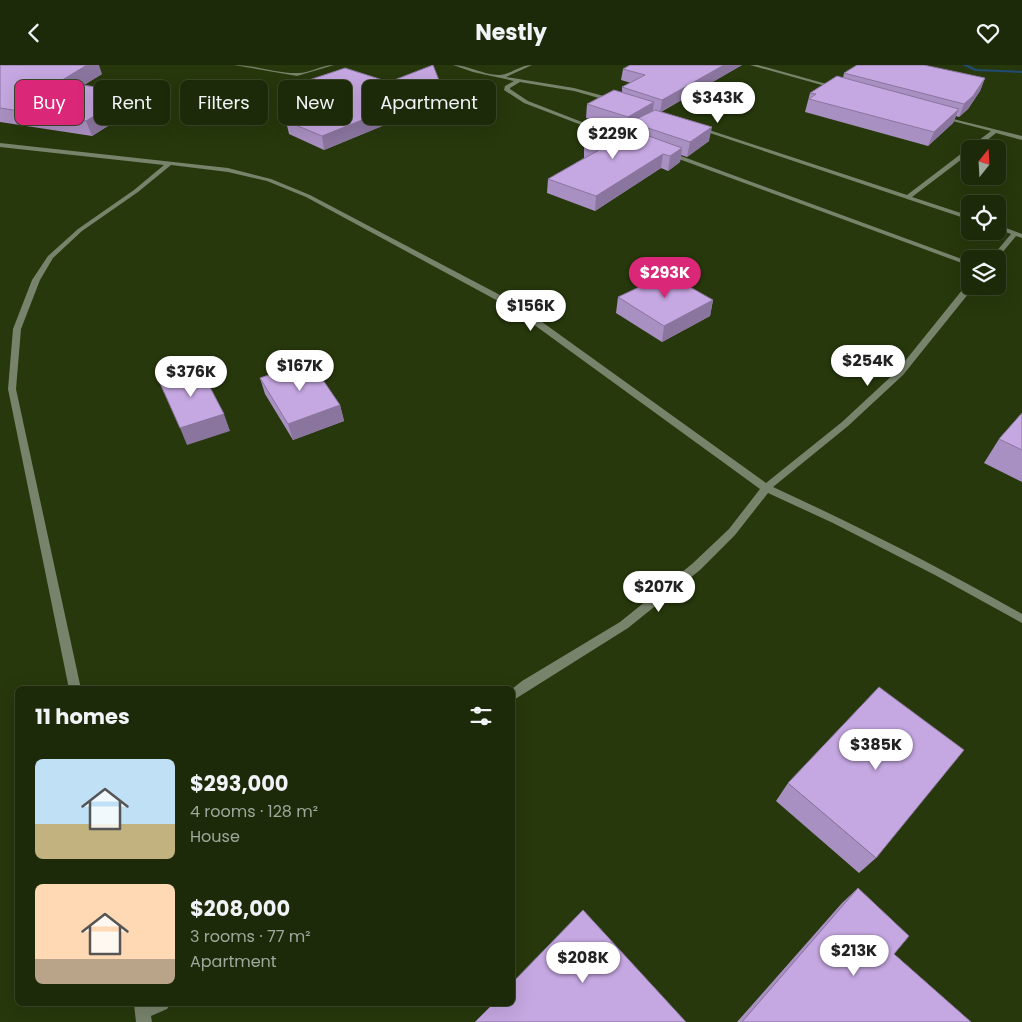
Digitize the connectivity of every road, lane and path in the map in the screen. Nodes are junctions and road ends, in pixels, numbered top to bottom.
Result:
1 (236, 65) edge
2 (332, 65) edge
3 (455, 65) edge
4 (530, 65) edge
5 (752, 65) edge
6 (501, 77) junction
7 (520, 80) junction
8 (846, 90) edge
9 (624, 104) edge
10 (939, 115) edge
11 (690, 125) edge
12 (995, 131) junction
13 (1022, 138) edge
14 (628, 140) edge
15 (983, 140) edge
16 (0, 145) edge
17 (664, 152) edge
18 (961, 157) edge
19 (170, 163) junction
20 (908, 197) junction
21 (961, 215) edge
22 (1006, 230) edge
23 (1019, 235) edge
24 (1003, 250) edge
25 (961, 261) edge
26 (963, 295) edge
27 (766, 488) junction
28 (1022, 619) edge
29 (74, 686) edge
30 (515, 694) edge
31 (158, 1006) edge
32 (142, 1013) edge

1 - 2 street
3 - 6 street
4 - 6 street
5 - 8 street
6 - 7 street
7 - 9 street
7 - 14 street
10 - 12 street
11 - 20 street
12 - 13 street
12 - 15 street
16 - 19 street
17 - 25 street
18 - 20 street
19 - 27 street
19 - 29 street
20 - 21 street
22 - 23 street
23 - 24 street
26 - 27 street
27 - 28 street
27 - 30 street
31 - 32 street

